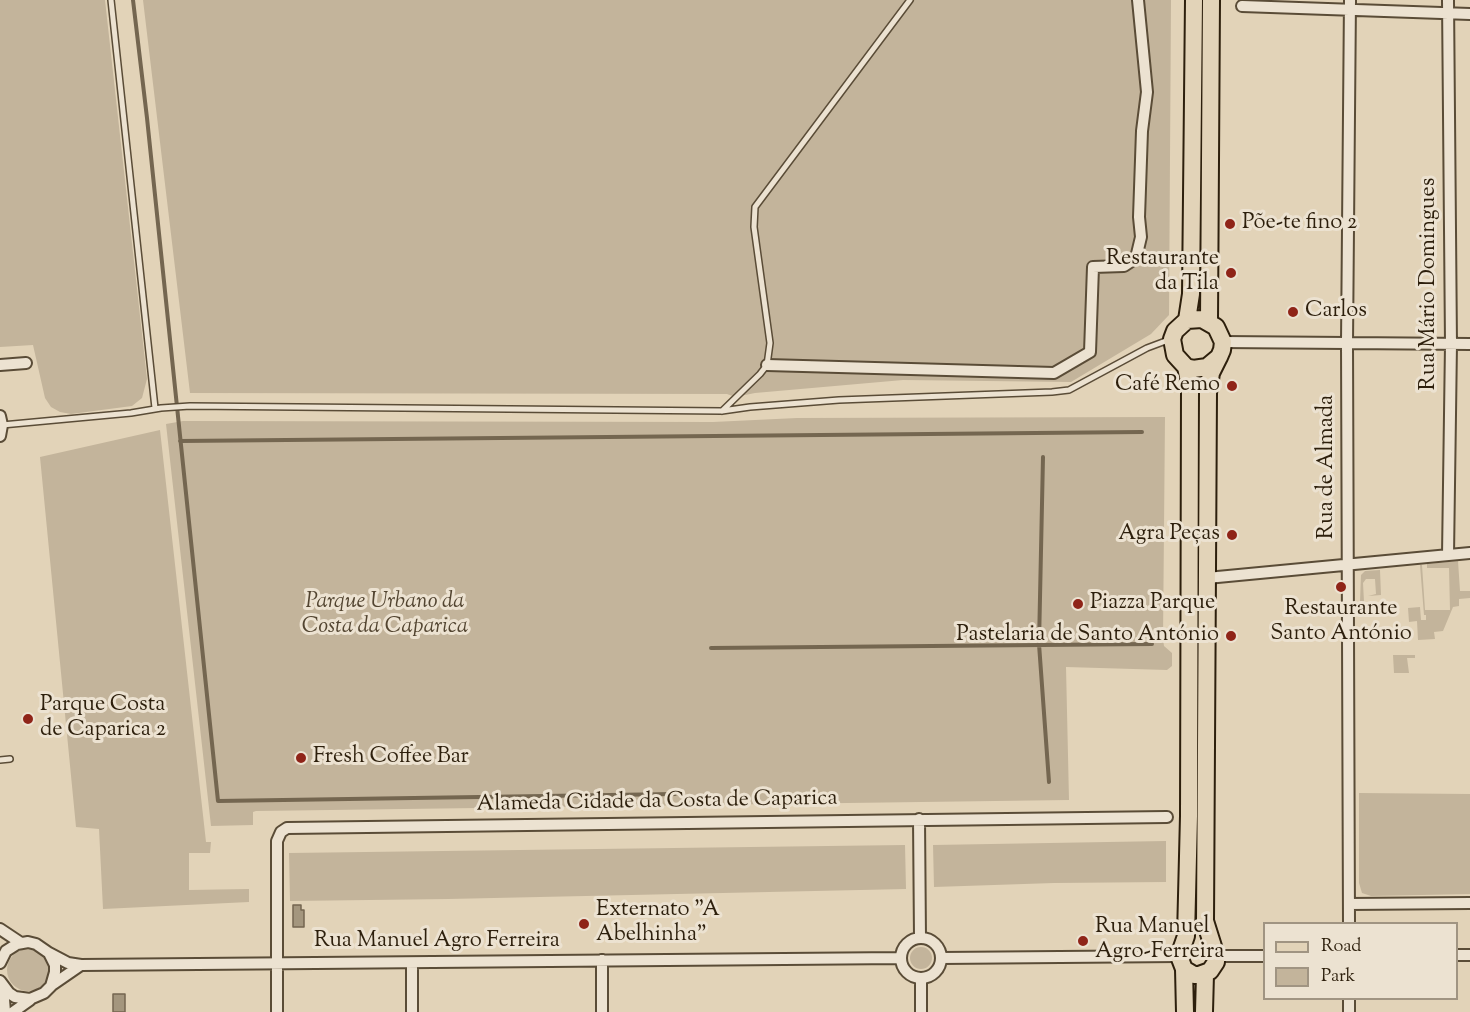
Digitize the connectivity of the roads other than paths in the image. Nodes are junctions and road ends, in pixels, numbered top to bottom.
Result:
1 (111, 0) edge
2 (910, 0) edge
3 (1138, 0) edge
4 (1194, 0) edge
5 (1211, 0) edge
6 (1448, 0) edge
7 (1350, 5) edge
8 (1242, 6) dead end
9 (1448, 14) junction
10 (1470, 14) edge
11 (1188, 320) junction
12 (1209, 321) junction
13 (1172, 339) junction
14 (1347, 343) junction
15 (1450, 344) junction
16 (1470, 344) edge
17 (1221, 350) junction
18 (26, 363) dead end
19 (0, 365) edge
20 (767, 365) junction
21 (1186, 366) junction
22 (158, 408) junction
23 (722, 411) junction
24 (1, 426) edge
25 (1470, 553) edge
26 (1448, 555) junction
27 (1348, 565) junction
28 (1207, 578) junction
29 (10, 759) dead end
30 (0, 760) edge
31 (1167, 817) dead end
32 (919, 819) junction
33 (1470, 903) edge
34 (1349, 904) junction
35 (1349, 922) edge
36 (0, 928) edge
37 (920, 938) junction
38 (21, 943) junction
39 (0, 945) edge
40 (1215, 951) junction
41 (49, 953) junction
42 (1263, 956) edge
43 (1182, 957) junction
44 (901, 958) junction
45 (941, 958) junction
46 (1, 960) edge
47 (602, 960) junction
48 (277, 963) junction
49 (412, 963) junction
50 (81, 965) junction
51 (1205, 974) junction
52 (921, 978) junction
53 (2, 984) edge
54 (51, 986) junction
55 (30, 999) junction
56 (5, 1012) edge
57 (13, 1012) edge
58 (277, 1012) edge
59 (412, 1012) edge
60 (602, 1012) edge
61 (921, 1012) edge
62 (1185, 1012) edge
63 (1204, 1012) edge

1 - 22 lane
2 - 20 lane
3 - 20 street
4 - 11 main road
5 - 12 main road
6 - 9 street, Rua Mário Domingues
7 - 8 street
7 - 9 street
7 - 14 street, Rua de Almada
9 - 10 street
9 - 15 street, Rua Mário Domingues
11 - 12 main road
11 - 13 main road
12 - 17 main road
13 - 21 main road
13 - 23 lane
14 - 15 street
14 - 17 street
14 - 27 street, Rua de Almada
15 - 16 street
15 - 26 street, Rua Mário Domingues
17 - 21 main road
17 - 28 main road
18 - 19 street
20 - 23 lane
21 - 43 main road
22 - 23 lane
22 - 24 lane
25 - 26 street
26 - 27 street
27 - 28 street
27 - 34 street, Rua de Almada
28 - 40 main road
29 - 30 lane
31 - 32 street, Alameda Cidade da Costa de Caparica
32 - 37 street
32 - 48 street, Alameda Cidade da Costa de Caparica
33 - 34 street
34 - 35 street, Rua de Almada
36 - 38 street, Rua Manuel Agro Ferreira
37 - 44 street
37 - 45 street
38 - 41 street, Rua Manuel Agro Ferreira
38 - 46 street
39 - 46 street
40 - 42 street
40 - 43 main road
40 - 51 main road
41 - 50 street, Rua Manuel Agro Ferreira
41 - 54 street
43 - 45 street
43 - 51 main road
43 - 62 main road
44 - 47 street, Rua Manuel Agro Ferreira
44 - 52 street
45 - 52 street
47 - 49 street, Rua Manuel Agro Ferreira
47 - 60 street
48 - 49 street, Rua Manuel Agro Ferreira
48 - 50 street, Rua Manuel Agro Ferreira
48 - 58 street
49 - 59 street
50 - 54 street
51 - 63 main road
52 - 61 street
53 - 55 street
53 - 56 street
54 - 55 street
55 - 57 street

